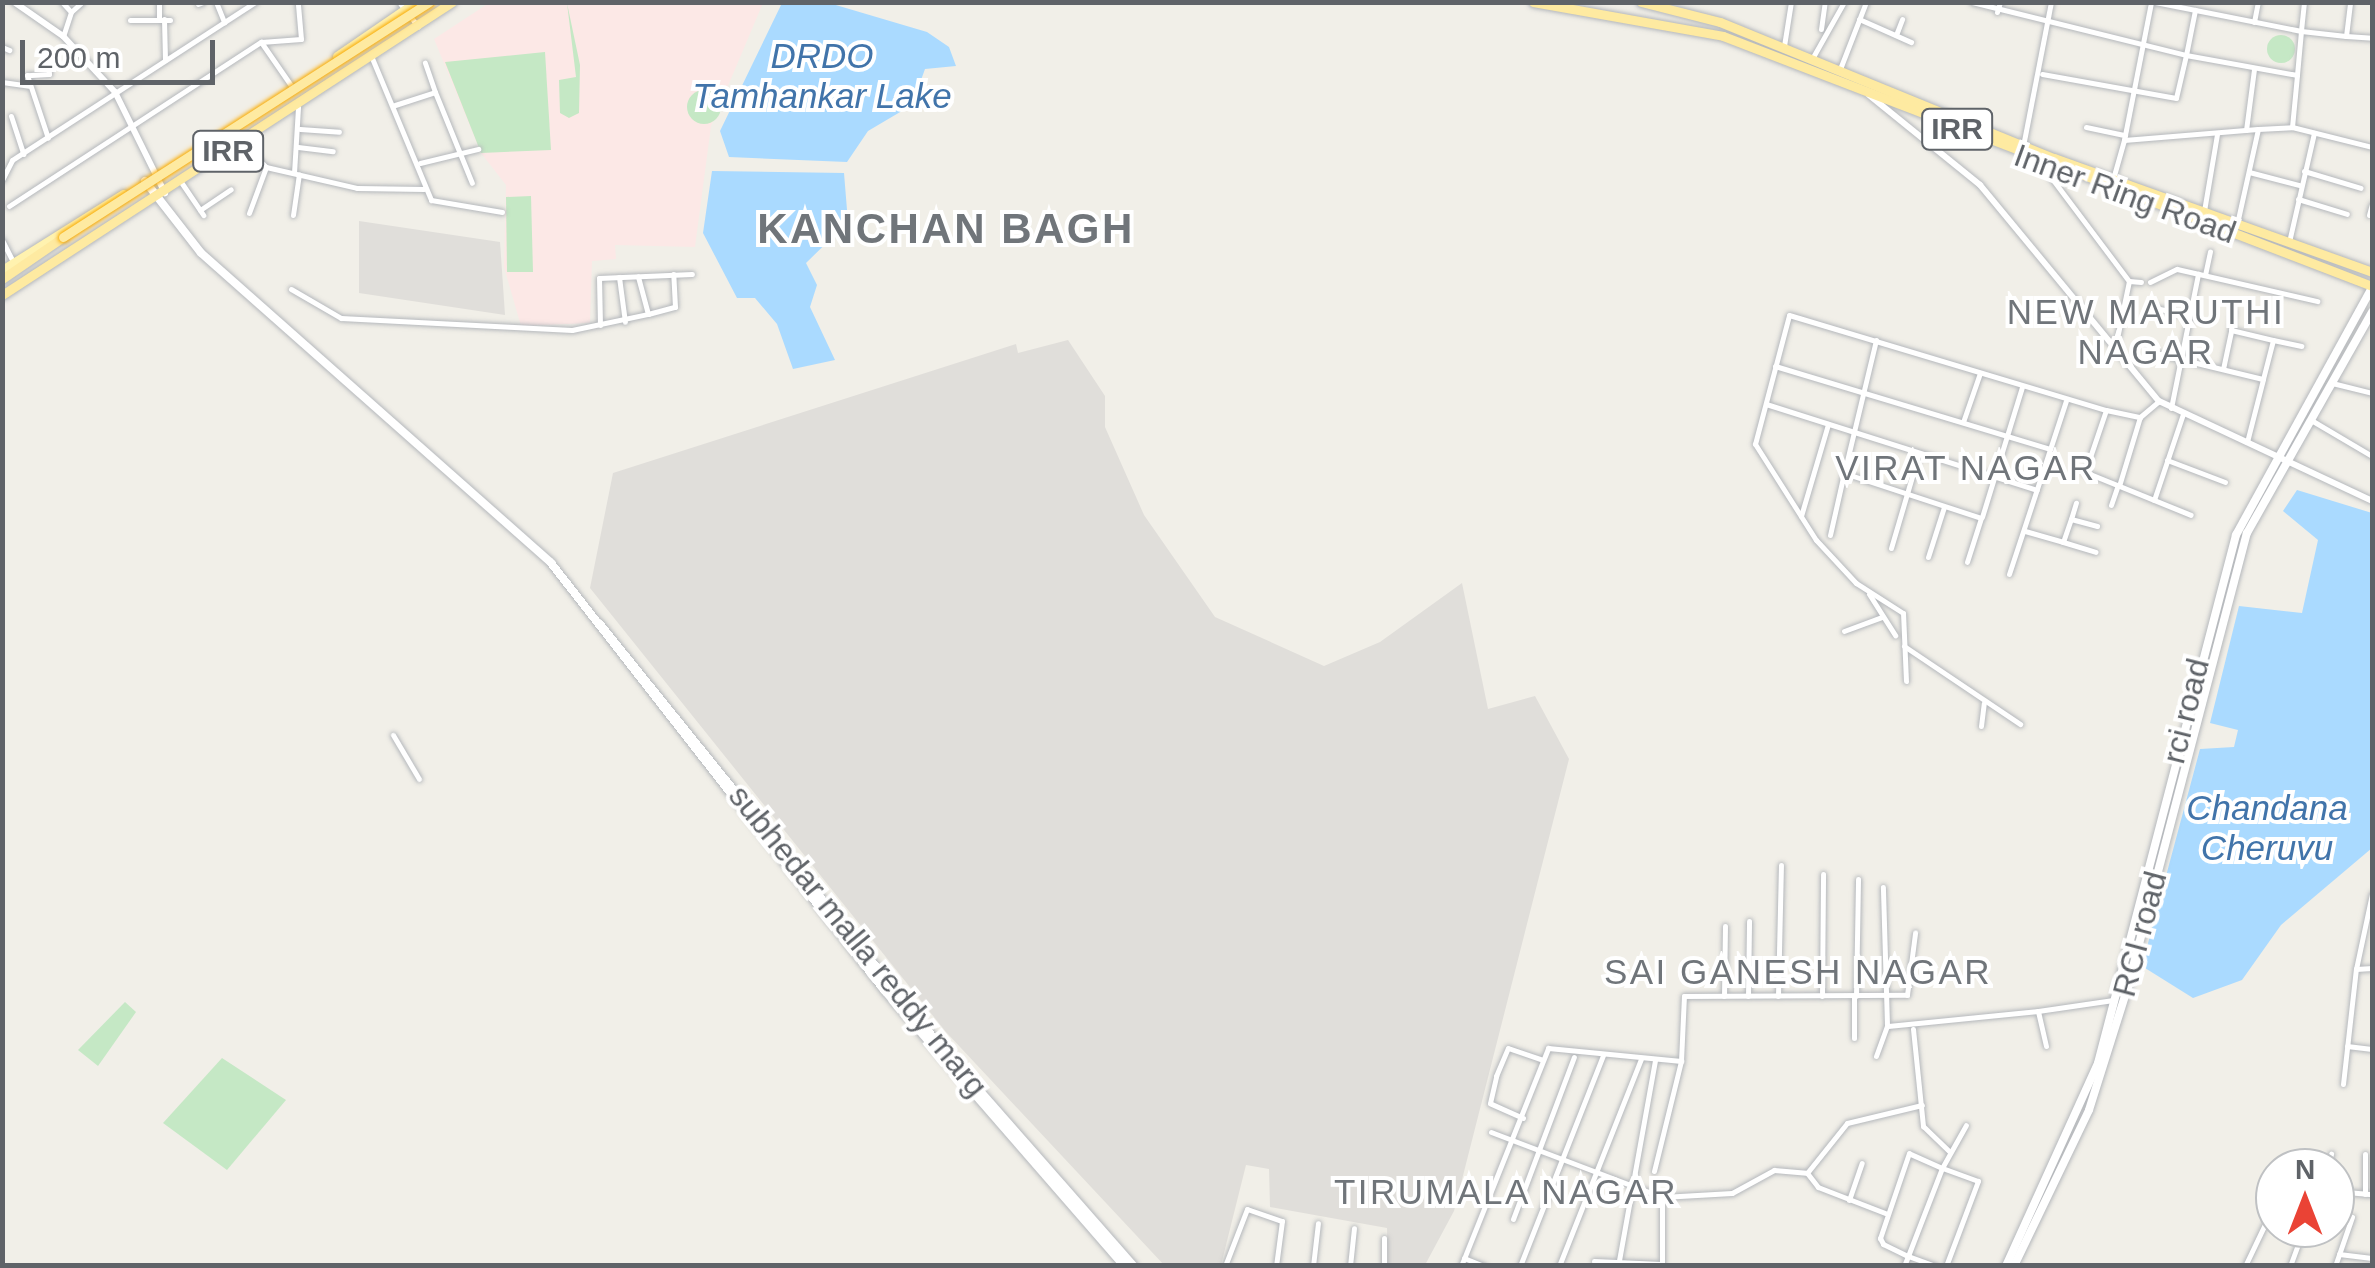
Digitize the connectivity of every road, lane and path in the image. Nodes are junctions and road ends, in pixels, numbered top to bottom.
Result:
1 (62, 2) edge
2 (82, 2) edge
3 (159, 2) edge
4 (216, 2) edge
5 (255, 2) edge
6 (298, 2) edge
7 (429, 2) edge
8 (452, 2) edge
9 (1534, 2) edge
10 (1641, 2) edge
11 (1791, 2) edge
12 (1826, 2) edge
13 (1844, 2) edge
14 (1866, 2) edge
15 (1972, 2) edge
16 (2000, 2) edge
17 (2051, 2) edge
18 (2153, 2) edge
19 (2258, 2) edge
20 (2304, 2) edge
21 (2350, 2) edge
22 (14, 3) edge
23 (408, 4) edge
24 (1693, 8) edge
25 (2195, 10) junction
26 (71, 12) junction
27 (1997, 12) junction
28 (164, 19) junction
29 (1902, 19) dead end
30 (130, 20) dead end
31 (1860, 20) junction
32 (224, 22) junction
33 (2254, 22) junction
34 (418, 26) junction
35 (2046, 28) junction
36 (1821, 31) junction
37 (2301, 31) junction
38 (63, 36) junction
39 (1896, 36) junction
40 (2346, 36) junction
41 (2372, 38) edge
42 (261, 42) junction
43 (1911, 42) dead end
44 (2143, 44) junction
45 (1784, 46) junction
46 (2186, 55) junction
47 (1812, 57) junction
48 (372, 58) junction
49 (48, 60) dead end
50 (164, 60) junction
51 (425, 62) dead end
52 (2254, 68) junction
53 (1840, 70) junction
54 (2042, 74) junction
55 (2297, 74) junction
56 (2, 82) edge
57 (30, 86) junction
58 (292, 87) junction
59 (2134, 90) junction
60 (115, 92) junction
61 (434, 92) junction
62 (1868, 94) junction
63 (395, 105) junction
64 (298, 107) junction
65 (11, 116) dead end
66 (132, 125) junction
67 (2086, 127) dead end
68 (2292, 127) junction
69 (2258, 128) junction
70 (300, 129) junction
71 (2246, 130) junction
72 (2, 131) edge
73 (12, 132) junction
74 (340, 132) dead end
75 (2314, 132) junction
76 (2217, 134) junction
77 (48, 138) junction
78 (2124, 138) junction
79 (241, 142) junction
80 (2023, 146) junction
81 (298, 147) junction
82 (2372, 147) edge
83 (478, 149) dead end
84 (332, 151) dead end
85 (462, 152) junction
86 (22, 154) junction
87 (420, 164) junction
88 (2041, 164) junction
89 (266, 166) junction
90 (2304, 171) junction
91 (2249, 172) junction
92 (296, 173) junction
93 (156, 174) junction
94 (2113, 179) junction
95 (2, 180) edge
96 (145, 181) junction
97 (181, 182) junction
98 (472, 183) dead end
99 (2300, 186) junction
100 (2361, 188) dead end
101 (231, 189) dead end
102 (424, 189) junction
103 (165, 193) junction
104 (154, 199) junction
105 (2298, 199) junction
106 (2372, 204) edge
107 (10, 206) dead end
108 (2204, 211) junction
109 (502, 212) dead end
110 (249, 213) dead end
111 (2347, 214) dead end
112 (294, 215) dead end
113 (2369, 215) dead end
114 (2202, 224) junction
115 (2238, 224) junction
116 (2, 240) edge
117 (2289, 242) junction
118 (2210, 252) dead end
119 (14, 262) junction
120 (2, 270) edge
121 (2372, 272) edge
122 (673, 274) junction
123 (692, 274) dead end
124 (2201, 275) junction
125 (638, 276) junction
126 (619, 278) junction
127 (2, 279) edge
128 (2130, 282) junction
129 (2141, 282) dead end
130 (2150, 282) dead end
131 (2372, 287) edge
132 (292, 288) dead end
133 (2, 295) edge
134 (2317, 301) dead end
135 (2156, 308) dead end
136 (2234, 310) dead end
137 (2372, 312) edge
138 (648, 314) junction
139 (2189, 316) junction
140 (625, 322) junction
141 (600, 325) junction
142 (2231, 330) junction
143 (1876, 340) junction
144 (2273, 340) junction
145 (2301, 346) dead end
146 (2115, 348) junction
147 (2148, 350) dead end
148 (2180, 358) junction
149 (1774, 366) junction
150 (2222, 369) junction
151 (1980, 372) junction
152 (2263, 379) junction
153 (2330, 383) junction
154 (2022, 386) junction
155 (1861, 390) junction
156 (2372, 393) edge
157 (2066, 400) junction
158 (2159, 401) junction
159 (1766, 404) junction
160 (2171, 408) junction
161 (2106, 410) junction
162 (2183, 414) junction
163 (2140, 417) junction
164 (2308, 418) junction
165 (1963, 422) junction
166 (1828, 424) junction
167 (1854, 434) junction
168 (2006, 435) junction
169 (2248, 442) junction
170 (2050, 449) junction
171 (1919, 453) junction
172 (2372, 456) edge
173 (2282, 458) junction
174 (2167, 460) junction
175 (1844, 474) junction
176 (1994, 478) junction
177 (2225, 482) dead end
178 (2118, 486) junction
179 (2037, 490) junction
180 (1908, 495) junction
181 (2154, 500) junction
182 (2372, 501) edge
183 (2076, 504) dead end
184 (2111, 504) dead end
185 (1944, 506) junction
186 (2191, 515) dead end
187 (1801, 516) junction
188 (1982, 518) junction
189 (2071, 519) junction
190 (2098, 526) dead end
191 (2025, 531) junction
192 (1830, 535) dead end
193 (2063, 542) junction
194 (1890, 548) dead end
195 (2096, 552) dead end
196 (1928, 557) dead end
197 (1967, 562) dead end
198 (2009, 574) dead end
199 (1867, 592) junction
200 (588, 613) junction
201 (1883, 616) junction
202 (1844, 631) dead end
203 (1897, 638) junction
204 (1904, 646) junction
205 (1906, 682) dead end
206 (1984, 703) junction
207 (2020, 724) dead end
208 (1981, 726) dead end
209 (393, 735) dead end
210 (419, 778) dead end
211 (1781, 866) dead end
212 (1823, 874) dead end
213 (1858, 879) dead end
214 (1883, 886) dead end
215 (2372, 894) edge
216 (1749, 921) dead end
217 (1725, 926) dead end
218 (1915, 933) dead end
219 (2356, 968) junction
220 (2372, 968) edge
221 (1724, 996) junction
222 (1748, 996) junction
223 (1778, 996) junction
224 (1822, 996) junction
225 (1855, 996) junction
226 (1883, 996) junction
227 (2119, 1000) junction
228 (2038, 1011) junction
229 (1887, 1025) junction
230 (1913, 1029) junction
231 (1854, 1038) dead end
232 (2046, 1046) dead end
233 (2348, 1046) junction
234 (2372, 1049) edge
235 (1603, 1055) junction
236 (1876, 1056) dead end
237 (1574, 1057) junction
238 (1642, 1059) junction
239 (1542, 1060) junction
240 (1655, 1060) junction
241 (1681, 1061) junction
242 (2343, 1084) dead end
243 (1922, 1104) junction
244 (1523, 1118) junction
245 (1966, 1125) dead end
246 (1491, 1132) dead end
247 (1514, 1143) junction
248 (1950, 1150) junction
249 (1538, 1154) junction
250 (2365, 1154) dead end
251 (1558, 1158) junction
252 (1862, 1163) dead end
253 (1942, 1168) junction
254 (1654, 1172) dead end
255 (1596, 1173) junction
256 (1807, 1173) junction
257 (1628, 1186) junction
258 (2369, 1194) edge
259 (1662, 1197) junction
260 (1850, 1200) junction
261 (1885, 1213) junction
262 (1513, 1219) dead end
263 (1318, 1223) dead end
264 (1354, 1228) dead end
265 (1384, 1238) dead end
266 (2341, 1248) edge
267 (2372, 1249) edge
268 (2339, 1254) junction
269 (1908, 1256) junction
270 (1464, 1258) junction
271 (2372, 1258) edge
272 (1594, 1261) dead end
273 (1618, 1264) edge
274 (1662, 1265) edge
275 (1124, 1266) edge
276 (1134, 1266) edge
277 (1225, 1266) edge
278 (1276, 1266) edge
279 (1313, 1266) edge
280 (1350, 1266) edge
281 (1384, 1266) edge
282 (1461, 1266) edge
283 (1484, 1266) edge
284 (1520, 1266) edge
285 (1559, 1266) edge
286 (1904, 1266) edge
287 (1936, 1266) edge
288 (1946, 1266) edge
289 (2006, 1266) edge
290 (2014, 1266) edge
291 (2335, 1266) edge

1 - 26 street
2 - 26 street
3 - 28 street
4 - 32 street
5 - 32 street
6 - 42 street
7 - 127 highway, bridge
8 - 34 highway, IRR
9 - 62 highway, Inner Ring Road / IRR
10 - 24 highway, Inner Ring Road / IRR
11 - 45 street
12 - 36 street
13 - 36 street
14 - 31 street
15 - 27 street
16 - 27 street
17 - 35 street
18 - 25 street
18 - 44 street
19 - 33 street
20 - 37 street
21 - 40 street
22 - 38 street
23 - 34 street
23 - 58 main road, IRR
24 - 45 highway, Inner Ring Road / IRR
25 - 33 street
25 - 46 street
26 - 38 street
27 - 35 street
28 - 30 street
28 - 50 street
29 - 39 street
31 - 39 street
31 - 53 street
32 - 50 street
33 - 37 street
34 - 48 highway, IRR
35 - 44 street
35 - 54 street
36 - 47 street
37 - 40 street
37 - 55 street
38 - 60 street
39 - 43 street
40 - 41 street
42 - 58 street
42 - 66 street
44 - 46 street
44 - 59 street
45 - 47 highway, Inner Ring Road / IRR
46 - 52 street
46 - 59 street
47 - 53 highway, Inner Ring Road / IRR
48 - 63 street
48 - 64 highway, IRR
49 - 57 street
50 - 60 street
51 - 61 street
52 - 55 street
52 - 71 street
53 - 80 highway, Inner Ring Road / IRR
54 - 59 street
54 - 80 street
55 - 68 street
56 - 57 street
57 - 77 street
58 - 93 main road, IRR
59 - 78 street
60 - 66 street
60 - 77 street
61 - 63 street
61 - 85 street
62 - 88 highway, Inner Ring Road / IRR
62 - 146 street
63 - 87 street
64 - 70 street
64 - 79 highway, IRR
65 - 73 street
66 - 93 street
66 - 107 street
67 - 78 street
68 - 69 street
68 - 75 street
69 - 71 street
69 - 91 street
70 - 74 street
70 - 81 street
71 - 76 street
72 - 73 street
73 - 86 street
75 - 82 street
75 - 90 street
76 - 78 street
76 - 108 street
77 - 86 street
78 - 94 street
79 - 89 street
79 - 97 highway, IRR
80 - 94 highway, Inner Ring Road / IRR
81 - 84 street
81 - 92 street
83 - 85 street
85 - 87 street
85 - 98 street
86 - 95 street
87 - 102 street
88 - 114 highway, Inner Ring Road / IRR
88 - 128 street
89 - 92 street
89 - 110 street
90 - 99 street
90 - 100 street
91 - 99 street
91 - 115 street
92 - 102 street
92 - 112 street
93 - 96 main road, IRR
93 - 103 street
94 - 108 highway, Inner Ring Road / IRR
96 - 104 main road, subhedar malla reddy marg
96 - 119 main road, IRR
97 - 101 street
97 - 103 highway, IRR
99 - 105 street
102 - 109 street
103 - 104 highway, IRR
104 - 133 highway, IRR
104 - 200 main road, subhedar malla reddy marg
105 - 111 street
105 - 117 street
106 - 113 street
108 - 114 street
108 - 115 highway, Inner Ring Road / IRR
114 - 131 highway, Inner Ring Road / IRR
115 - 117 highway, Inner Ring Road / IRR
116 - 119 street
117 - 121 highway, Inner Ring Road / IRR
118 - 124 street
119 - 120 main road, IRR
122 - 123 street
122 - 125 street
122 - 138 street
124 - 130 street
124 - 134 street
124 - 139 street
125 - 126 street
125 - 138 street
126 - 140 street
126 - 141 street
128 - 129 street
128 - 146 street
131 - 173 main road
132 - 141 street
135 - 139 street
136 - 142 street
137 - 153 main road, RCI road
138 - 140 street
139 - 148 street
140 - 141 street
142 - 144 street
142 - 150 street
143 - 149 street
143 - 151 street
143 - 155 street
144 - 145 street
144 - 152 street
146 - 158 street
147 - 148 street
148 - 150 street
148 - 160 street
149 - 155 street
149 - 159 street
150 - 152 street
151 - 154 street
151 - 165 street
152 - 169 street
153 - 156 street
153 - 164 main road, RCI road
154 - 157 street
154 - 168 street
155 - 165 street
155 - 167 street
157 - 161 street
157 - 170 street
158 - 160 street
158 - 163 street
159 - 166 street
159 - 187 street
160 - 162 street
161 - 163 street
161 - 178 street
162 - 169 street
162 - 174 street
163 - 178 street
164 - 172 street
164 - 173 main road, RCI road
165 - 168 street
166 - 167 street
166 - 187 street
167 - 171 street
167 - 175 street
168 - 170 street
168 - 176 street
169 - 173 street
170 - 179 street
171 - 176 street
171 - 180 street
173 - 182 street
173 - 227 main road, RCI road
174 - 177 street
174 - 181 street
175 - 180 street
175 - 192 street
176 - 179 street
176 - 188 street
178 - 181 street
178 - 184 street
179 - 191 street
180 - 185 street
180 - 194 street
181 - 186 street
183 - 189 street
185 - 188 street
185 - 196 street
187 - 199 street
188 - 197 street
189 - 190 street
189 - 193 street
191 - 193 street
191 - 198 street
193 - 195 street
199 - 201 street
199 - 203 street
200 - 275 main road, subhedar malla reddy marg
200 - 276 main road, subhedar malla reddy marg
201 - 202 street
201 - 203 street
203 - 204 street
204 - 205 street
204 - 206 street
206 - 207 street
206 - 208 street
209 - 210 street
211 - 223 street
212 - 224 street
213 - 225 street
214 - 226 street
215 - 219 street
216 - 222 street
217 - 221 street
218 - 226 street
219 - 220 street
219 - 233 street
221 - 222 street
221 - 241 street
222 - 223 street
223 - 224 street
224 - 225 street
225 - 226 street
225 - 231 street
226 - 229 street
227 - 228 street
227 - 289 main road, rci road
227 - 290 main road, RCI road
228 - 230 street
228 - 232 street
229 - 230 street
229 - 236 street
230 - 243 street
233 - 234 street
233 - 242 street
235 - 237 street
235 - 238 street
235 - 251 street
237 - 239 street
237 - 249 street
238 - 240 street
238 - 255 street
239 - 244 street
239 - 244 street
240 - 241 street
240 - 257 street
241 - 254 street
243 - 248 street
243 - 256 street
244 - 247 street
245 - 248 street
246 - 247 street
247 - 249 street
247 - 270 street
248 - 253 street
249 - 251 street
249 - 262 street
250 - 258 street
251 - 255 street
251 - 284 street
252 - 260 street
253 - 261 street
253 - 269 street
253 - 288 street
255 - 257 street
255 - 285 street
256 - 259 street
256 - 260 street
257 - 259 street
257 - 273 street
259 - 274 street
260 - 261 street
261 - 269 street
263 - 279 street
264 - 280 street
265 - 281 street
266 - 268 street
267 - 271 street
268 - 271 street
268 - 291 street
269 - 286 street
269 - 287 street
270 - 282 street
270 - 283 street
272 - 273 street
273 - 274 street
277 - 278 street

